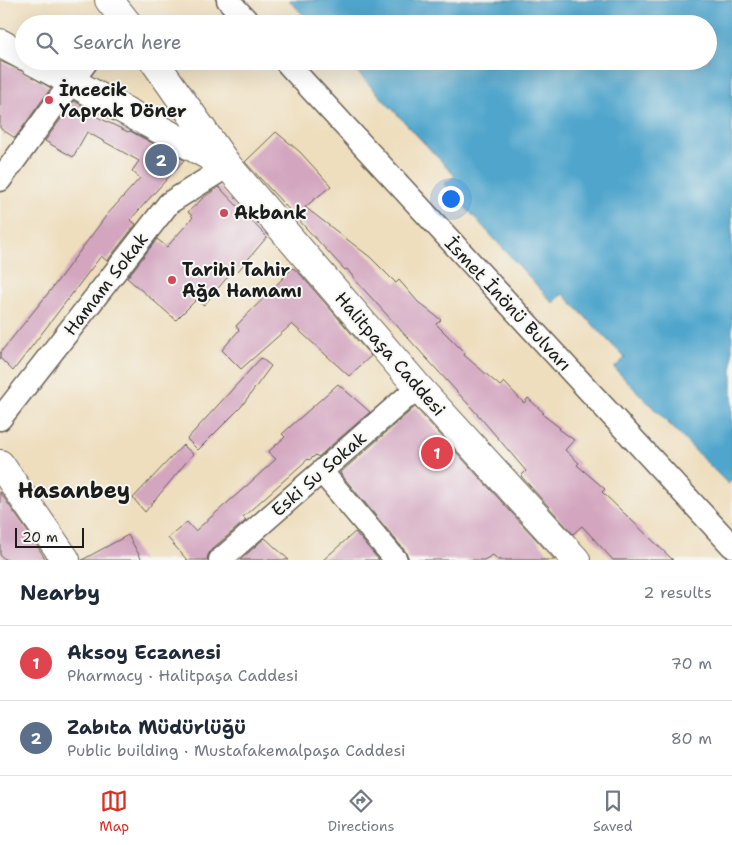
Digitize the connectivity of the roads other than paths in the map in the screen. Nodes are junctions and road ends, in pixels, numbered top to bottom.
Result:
1 (228, 0) edge
2 (242, 15) edge
3 (0, 44) edge
4 (15, 52) edge
5 (160, 70) edge
6 (293, 70) edge
7 (79, 72) edge
8 (228, 166) junction
9 (0, 180) edge
10 (418, 387) junction
11 (0, 419) edge
12 (0, 464) edge
13 (322, 472) junction
14 (732, 546) edge
15 (66, 560) edge
16 (220, 560) edge
17 (396, 560) edge
18 (576, 560) edge

1 - 2 street
3 - 4 main road
5 - 8 main road, Halitpaşa Caddesi
6 - 14 street, İsmet İnönü Bulvarı
7 - 8 main road
7 - 9 street
8 - 10 main road, Halitpaşa Caddesi
8 - 11 street, Hamam Sokak
10 - 13 street, Eski Su Sokak
10 - 18 main road, Halitpaşa Caddesi
12 - 15 main road
13 - 16 street, Eski Su Sokak
13 - 17 street

